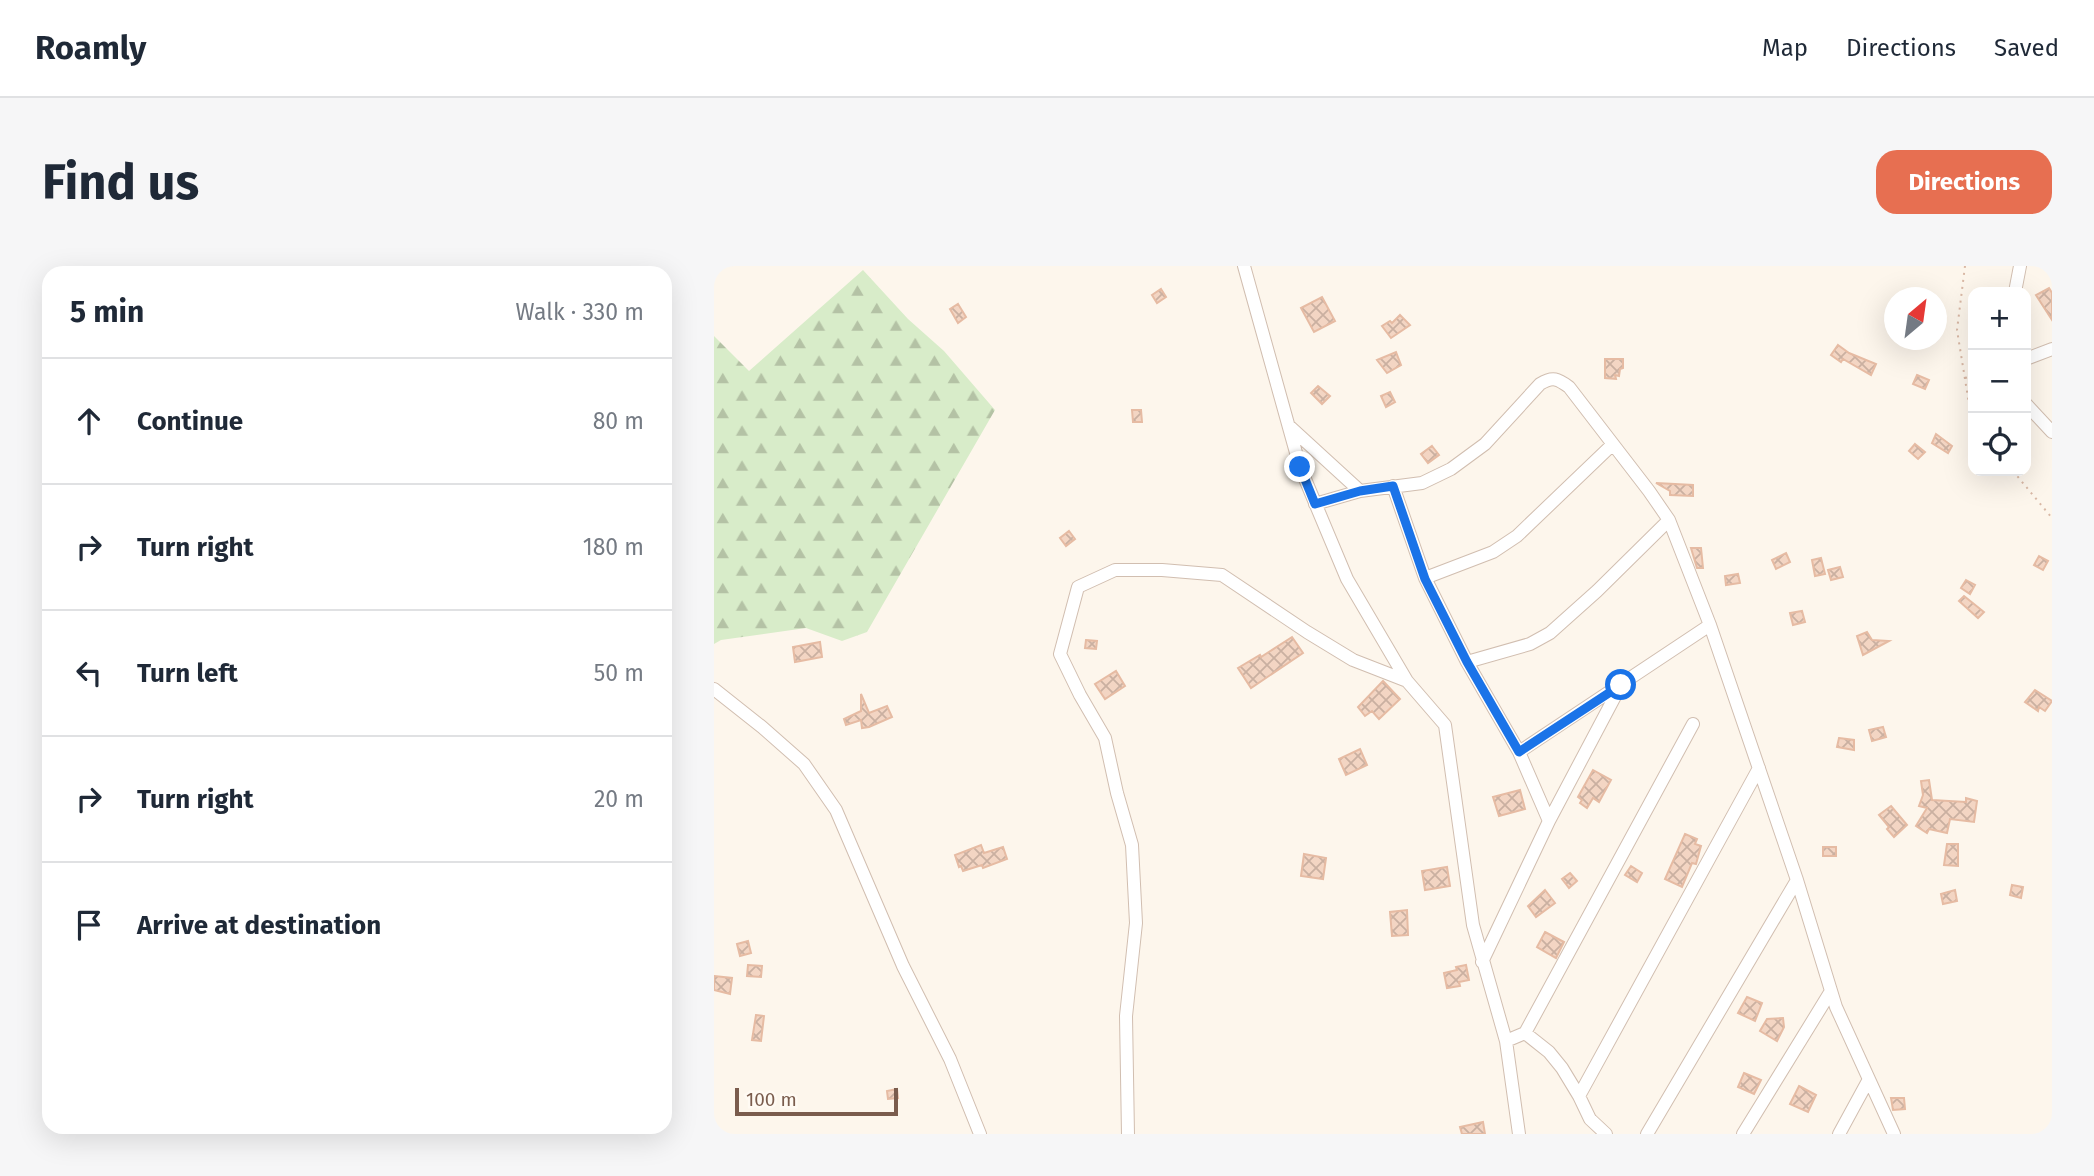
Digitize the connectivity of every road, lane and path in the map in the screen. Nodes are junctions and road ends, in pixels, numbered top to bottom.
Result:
1 (1244, 266) edge
2 (1965, 266) edge
3 (2020, 266) edge
4 (2016, 287) edge
5 (2052, 349) edge
6 (2031, 357) edge
7 (1968, 377) edge
8 (1965, 378) junction
9 (2031, 409) edge
10 (1971, 413) edge
11 (1289, 426) junction
12 (2052, 432) edge
13 (1613, 444) junction
14 (2017, 476) edge
15 (1393, 486) junction
16 (1360, 491) junction
17 (1315, 504) junction
18 (2052, 518) edge
19 (1669, 520) junction
20 (1425, 579) junction
21 (1710, 625) junction
22 (1467, 662) junction
23 (1407, 681) junction
24 (1621, 685) junction
25 (714, 689) edge
26 (1693, 724) dead end
27 (1519, 752) junction
28 (1759, 768) junction
29 (1549, 821) junction
30 (1797, 880) junction
31 (1482, 962) junction
32 (1831, 991) junction
33 (1525, 1033) junction
34 (1506, 1041) junction
35 (1869, 1079) junction
36 (1579, 1096) junction
37 (1590, 1119) junction
38 (980, 1134) edge
39 (1128, 1134) edge
40 (1519, 1134) edge
41 (1585, 1134) edge
42 (1606, 1134) edge
43 (1647, 1134) edge
44 (1743, 1134) edge
45 (1839, 1134) edge
46 (1894, 1134) edge

1 - 11 street
2 - 8 path
3 - 4 street
5 - 6 street
7 - 8 path
8 - 10 path
9 - 12 street
11 - 16 street
11 - 17 street
13 - 15 street
13 - 19 street
13 - 20 street
14 - 18 path
15 - 16 street
15 - 20 street
16 - 17 street
17 - 23 street
19 - 21 street
19 - 22 street
20 - 22 street
21 - 24 street
21 - 28 street
22 - 27 street
23 - 31 street
23 - 39 street
24 - 27 street
24 - 29 street
25 - 38 street
26 - 33 street
27 - 29 street
28 - 30 street
28 - 36 street
29 - 31 street
30 - 32 street
30 - 43 street
31 - 34 street
32 - 35 street
32 - 44 street
33 - 34 street
33 - 36 street
34 - 40 street
35 - 45 street
35 - 46 street
36 - 37 street
37 - 41 street
37 - 42 street

